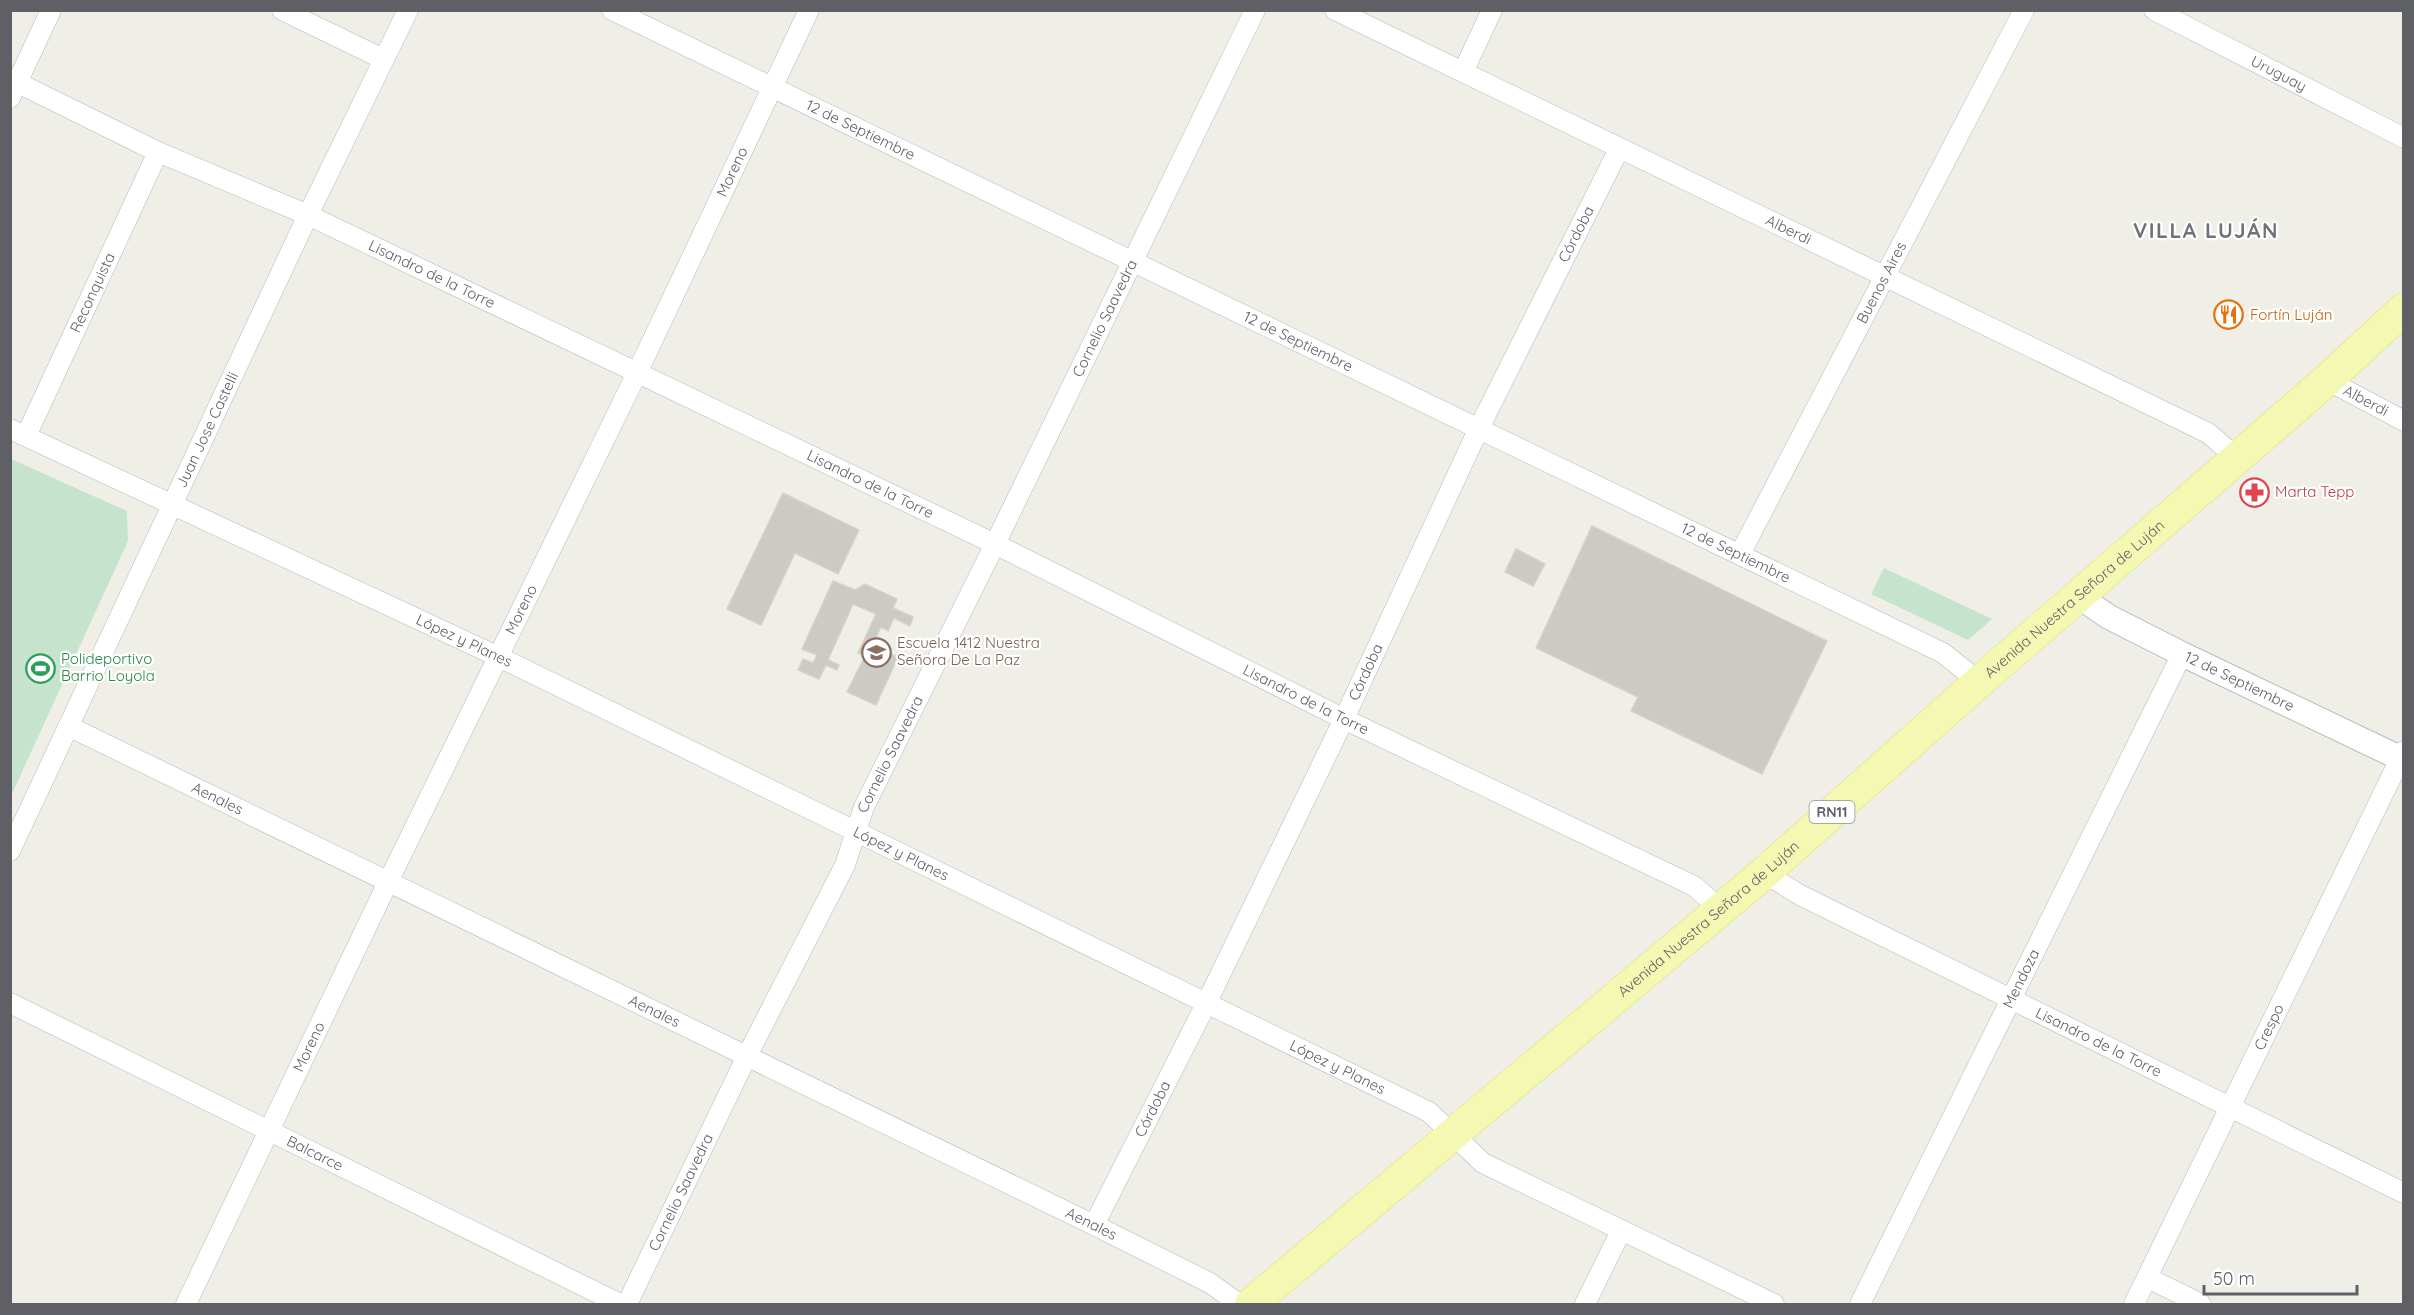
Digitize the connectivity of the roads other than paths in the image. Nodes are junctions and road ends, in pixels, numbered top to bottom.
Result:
1 (51, 10) edge
2 (282, 10) edge
3 (408, 10) edge
4 (612, 10) edge
5 (809, 10) edge
6 (1255, 10) edge
7 (1335, 10) edge
8 (1492, 10) edge
9 (2024, 10) edge
10 (2154, 10) edge
11 (383, 59) junction
12 (1463, 72) junction
13 (13, 87) edge
14 (773, 89) junction
15 (2403, 138) edge
16 (1619, 149) junction
17 (158, 152) junction
18 (308, 215) junction
19 (1133, 261) junction
20 (1886, 277) junction
21 (2403, 309) edge
22 (637, 373) junction
23 (2327, 380) junction
24 (2403, 421) edge
25 (1479, 428) junction
26 (18, 432) edge
27 (2237, 458) junction
28 (172, 504) junction
29 (995, 544) junction
30 (1740, 554) junction
31 (2078, 596) junction
32 (2182, 654) junction
33 (499, 657) junction
34 (1979, 682) junction
35 (1344, 719) junction
36 (68, 726) junction
37 (2402, 756) edge
38 (857, 831) junction
39 (10, 851) edge
40 (1764, 873) junction
41 (389, 880) junction
42 (1720, 909) junction
43 (2012, 999) junction
44 (1207, 1002) junction
45 (10, 1004) edge
46 (747, 1056) junction
47 (2231, 1108) junction
48 (270, 1132) junction
49 (1453, 1136) junction
50 (2403, 1193) edge
51 (1094, 1225) junction
52 (1622, 1231) junction
53 (2148, 1278) junction
54 (186, 1305) edge
55 (620, 1305) edge
56 (627, 1305) edge
57 (1239, 1305) edge
58 (1251, 1305) edge
59 (1585, 1305) edge
60 (1774, 1305) edge
61 (1860, 1305) edge
62 (2134, 1305) edge
63 (2201, 1305) edge

1 - 13 street
2 - 11 street
3 - 11 street, Juan Jose Castelli
4 - 14 street, 12 de Septiembre
5 - 14 street, Moreno
6 - 19 street, Cornelio Saavedra
7 - 12 street, Alberdi
8 - 12 street
9 - 20 street, Buenos Aires
10 - 15 street, Uruguay
11 - 18 street, Juan Jose Castelli
12 - 16 street, Alberdi
13 - 17 street, Lisandro de la Torre
14 - 19 street, 12 de Septiembre
14 - 22 street, Moreno
16 - 20 street, Alberdi
16 - 25 street, Córdoba
17 - 18 street, Lisandro de la Torre
17 - 26 street, Reconquista
18 - 22 street, Lisandro de la Torre
18 - 28 street, Juan Jose Castelli
19 - 25 street, 12 de Septiembre
19 - 29 street, Cornelio Saavedra
20 - 27 street, Alberdi
20 - 30 street, Buenos Aires
21 - 23 main road, Avenida Nuestra Señora de Luján / RN11
22 - 29 street, Lisandro de la Torre
22 - 33 street, Moreno
23 - 24 street, Alberdi
23 - 27 main road, Avenida Nuestra Señora de Luján / RN11
25 - 30 street, 12 de Septiembre
25 - 35 street, Córdoba
26 - 28 street, López y Planes
27 - 31 main road, Avenida Nuestra Señora de Luján / RN11
28 - 33 street, López y Planes
28 - 36 street, Juan Jose Castelli
29 - 35 street, Lisandro de la Torre
29 - 38 street, Cornelio Saavedra
30 - 34 street, 12 de Septiembre
31 - 32 street, 12 de Septiembre
31 - 34 main road, Avenida Nuestra Señora de Luján / RN11
32 - 37 street, 12 de Septiembre
32 - 43 street, Mendoza
33 - 38 street, López y Planes
33 - 41 street, Moreno
34 - 40 main road, Avenida Nuestra Señora de Luján / RN11
35 - 42 street, Lisandro de la Torre
35 - 44 street, Córdoba
36 - 39 street, Juan Jose Castelli
36 - 41 street, Aenales
37 - 47 street, Crespo
38 - 44 street, López y Planes
38 - 46 street, Cornelio Saavedra
40 - 42 main road, Avenida Nuestra Señora de Luján / RN11
40 - 43 street, Lisandro de la Torre
41 - 46 street, Aenales
41 - 48 street, Moreno
42 - 49 main road, Avenida Nuestra Señora de Luján / RN11
43 - 47 street, Lisandro de la Torre
43 - 61 street, Mendoza
44 - 49 street, López y Planes
44 - 51 street, Córdoba
45 - 48 street, Balcarce
46 - 51 street, Aenales
46 - 56 street, Cornelio Saavedra
47 - 50 street, Lisandro de la Torre
47 - 53 street, Crespo
48 - 54 street, Moreno
48 - 55 street, Balcarce
49 - 52 street, López y Planes
49 - 58 main road, Avenida Nuestra Señora de Luján / RN11
51 - 57 street, Aenales
52 - 59 street
52 - 60 street, López y Planes
53 - 62 street, Crespo
53 - 63 street

